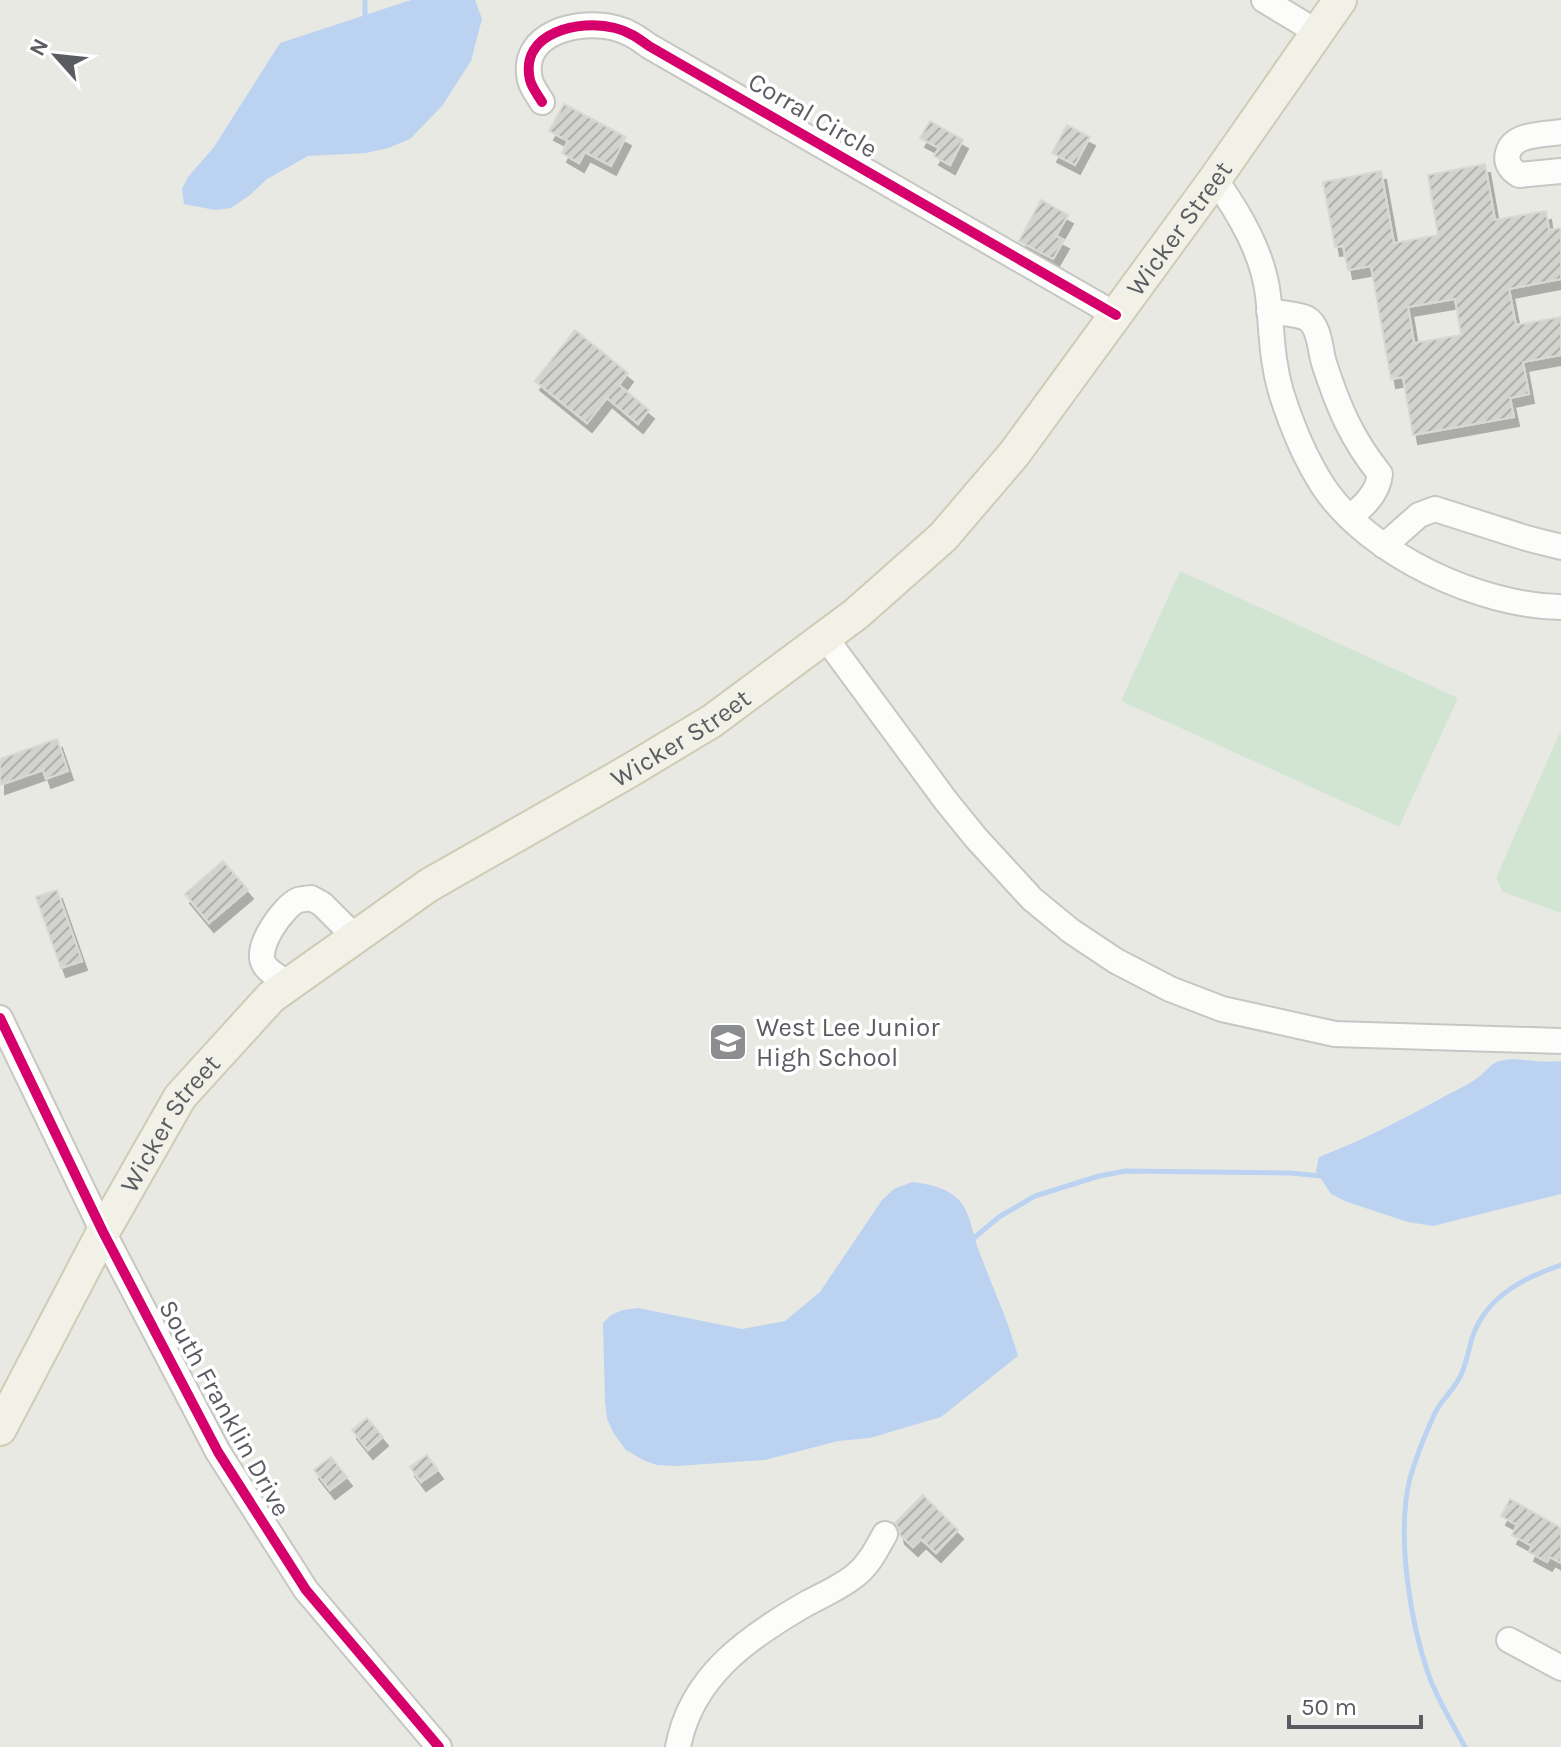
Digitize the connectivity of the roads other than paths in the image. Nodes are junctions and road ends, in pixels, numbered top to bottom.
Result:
1 (1264, 0) edge
2 (1340, 0) edge
3 (1317, 32) junction
4 (542, 102) dead end
5 (1561, 132) edge
6 (1561, 171) edge
7 (1215, 179) junction
8 (1269, 311) junction
9 (1116, 315) junction
10 (1349, 517) junction
11 (1384, 546) junction
12 (1561, 547) edge
13 (1561, 607) edge
14 (825, 637) junction
15 (355, 937) junction
16 (289, 984) junction
17 (0, 1018) edge
18 (1561, 1041) edge
19 (103, 1232) junction
20 (0, 1429) edge
21 (885, 1534) dead end
22 (1509, 1640) dead end
23 (1561, 1668) edge
24 (439, 1747) edge
25 (678, 1747) edge

1 - 3 street
2 - 3 main road, Wicker Street
3 - 7 main road, Wicker Street
4 - 9 street, Corral Circle
5 - 6 street
7 - 8 street
7 - 9 main road, Wicker Street
8 - 10 street
8 - 10 street
9 - 14 main road, Wicker Street
10 - 11 street
11 - 12 street
11 - 13 street
14 - 15 main road, Wicker Street
14 - 18 street
15 - 16 main road, Wicker Street
15 - 16 street
16 - 19 main road, Wicker Street
17 - 19 street, South Franklin Drive
19 - 20 main road, Wicker Street
19 - 24 street, South Franklin Drive
21 - 25 street
22 - 23 street

